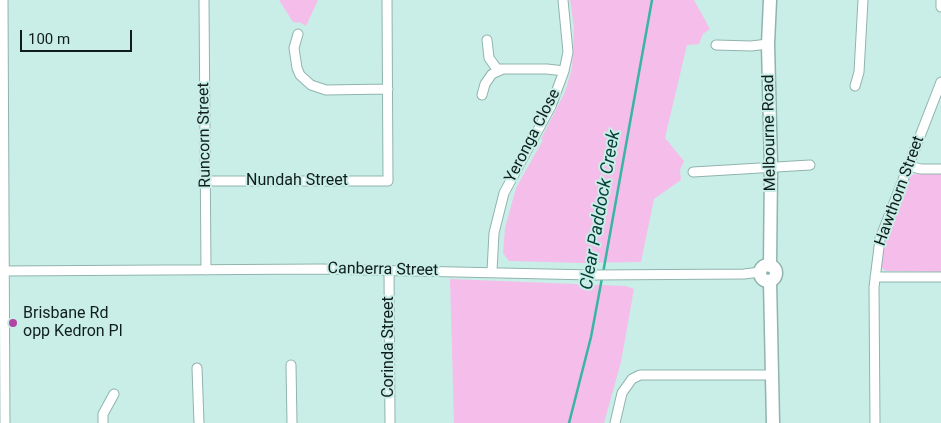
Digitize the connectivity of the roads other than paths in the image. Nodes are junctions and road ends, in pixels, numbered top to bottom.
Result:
1 (3, 0) edge
2 (204, 0) edge
3 (387, 0) edge
4 (563, 0) edge
5 (770, 0) edge
6 (863, 0) edge
7 (941, 0) edge
8 (941, 7) edge
9 (298, 34) dead end
10 (487, 40) dead end
11 (768, 44) junction
12 (716, 45) dead end
13 (501, 70) junction
14 (564, 71) junction
15 (941, 82) edge
16 (855, 86) dead end
17 (388, 90) junction
18 (482, 95) dead end
19 (810, 166) dead end
20 (908, 166) junction
21 (772, 167) junction
22 (941, 169) edge
23 (693, 172) dead end
24 (206, 181) junction
25 (206, 270) junction
26 (389, 270) junction
27 (5, 271) junction
28 (492, 271) junction
29 (767, 273) junction
30 (941, 276) edge
31 (874, 277) junction
32 (2, 299) edge
33 (290, 365) dead end
34 (197, 368) dead end
35 (772, 375) junction
36 (114, 394) dead end
37 (5, 423) edge
38 (103, 423) edge
39 (199, 423) edge
40 (292, 423) edge
41 (390, 423) edge
42 (615, 423) edge
43 (773, 423) edge
44 (875, 423) edge

1 - 27 street
2 - 24 street, Runcorn Street
3 - 17 street
4 - 14 street, Yeronga Close
5 - 11 street, Melbourne Road
6 - 16 street
7 - 8 street
9 - 17 street
10 - 13 street
11 - 12 street
11 - 21 street, Melbourne Road
13 - 14 street
13 - 18 street
14 - 28 street, Yeronga Close
15 - 20 street, Hawthorn Street
17 - 24 street, Nundah Street
19 - 21 street
20 - 22 street
20 - 31 street, Hawthorn Street
21 - 23 street
21 - 29 street, Melbourne Road
24 - 25 street, Runcorn Street
25 - 26 street, Canberra Street
25 - 27 street, Canberra Street
26 - 28 street, Canberra Street
26 - 41 street, Corinda Street
27 - 32 street
28 - 29 street, Canberra Street
29 - 35 street, Melbourne Road
30 - 31 street
31 - 44 street, Hawthorn Street
32 - 37 street
33 - 40 street
34 - 39 street
35 - 42 street
35 - 43 street, Melbourne Road
36 - 38 street

